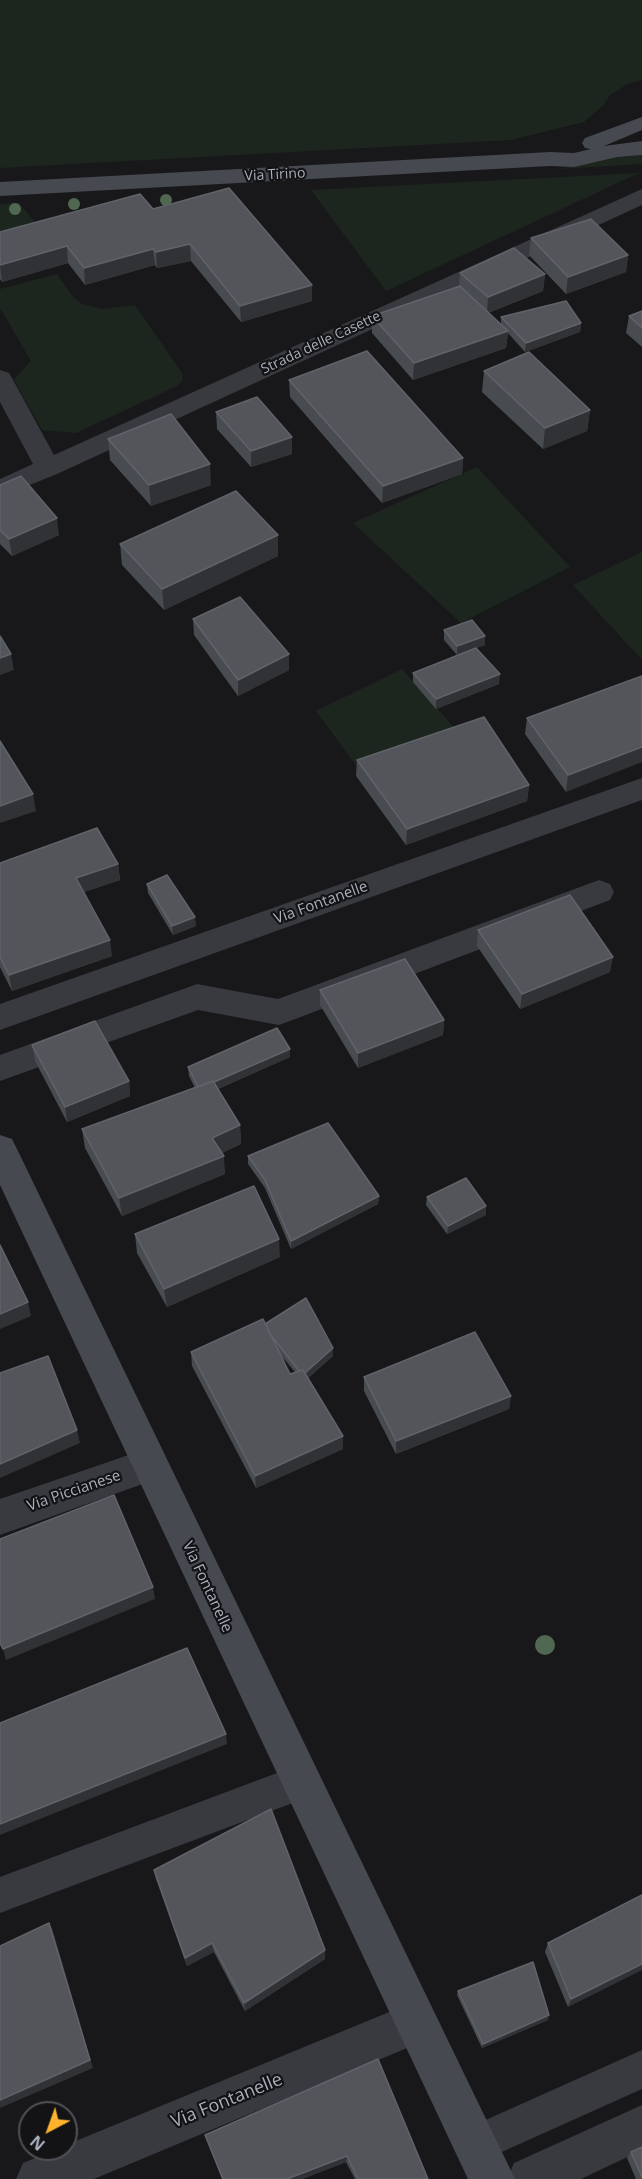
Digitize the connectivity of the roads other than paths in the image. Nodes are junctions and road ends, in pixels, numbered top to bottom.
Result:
1 (642, 122) edge
2 (642, 148) edge
3 (550, 159) junction
4 (0, 189) edge
5 (642, 196) edge
6 (0, 378) edge
7 (48, 468) junction
8 (0, 489) edge
9 (642, 789) edge
10 (599, 892) dead end
11 (0, 1017) edge
12 (0, 1068) edge
13 (0, 1149) edge
14 (149, 1465) junction
15 (0, 1517) edge
16 (301, 1782) junction
17 (0, 1895) edge
18 (416, 2023) junction
19 (642, 2069) edge
20 (642, 2127) edge
21 (475, 2145) junction
22 (39, 2179) edge
23 (492, 2179) edge
24 (530, 2179) edge

1 - 3 street, Via Tirino
2 - 3 street, Via Tirino
3 - 4 street, Via Tirino
5 - 7 street, Strada delle Casette
6 - 7 street
7 - 8 street, Strada delle Casette
9 - 11 street, Via Fontanelle
10 - 12 street
13 - 14 street, Via Fontanelle
14 - 15 street, Via Piccianese
14 - 16 street, Via Fontanelle
16 - 17 lane
16 - 18 street, Via Fontanelle
18 - 21 street, Via Fontanelle
18 - 22 street, Via Fontanelle
19 - 21 lane
20 - 24 street
21 - 23 street, Via Fontanelle

